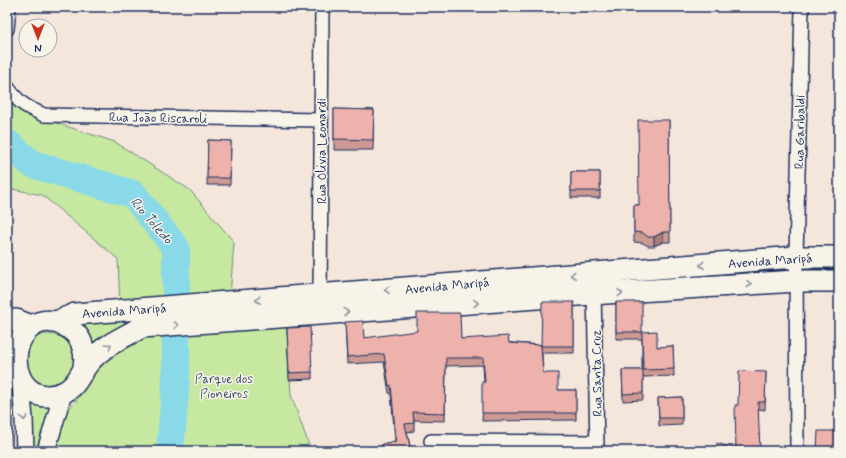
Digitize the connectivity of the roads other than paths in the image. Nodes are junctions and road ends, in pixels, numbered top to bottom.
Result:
1 (9, 7) edge
2 (322, 7) edge
3 (802, 7) edge
4 (7, 29) edge
5 (7, 86) edge
6 (321, 120) junction
7 (796, 257) junction
8 (839, 257) edge
9 (594, 274) junction
10 (796, 281) junction
11 (839, 281) edge
12 (595, 294) junction
13 (320, 304) junction
14 (143, 318) junction
15 (7, 321) edge
16 (56, 322) junction
17 (31, 326) junction
18 (83, 372) junction
19 (14, 374) edge
20 (63, 393) junction
21 (431, 441) dead end
22 (597, 446) edge
23 (25, 451) edge
24 (46, 451) edge
25 (797, 451) edge

1 - 4 street
2 - 6 street, Rua Olivia Leonardi
3 - 7 street, Rua Garibaldi
5 - 6 street, Rua João Riscaroli
6 - 13 street, Rua Olivia Leonardi
7 - 8 main road, Avenida Maripá
7 -> 9 main road, Avenida Maripá
7 - 10 street, Rua Garibaldi
9 - 12 street, Rua Santa Cruz
9 -> 13 main road, Avenida Maripá
10 - 11 main road, Avenida Maripá
12 -> 10 main road, Avenida Maripá
10 - 25 street
13 -> 12 main road, Avenida Maripá
12 - 22 street, Rua Santa Cruz
13 - 14 main road, Avenida Maripá
14 - 16 main road, Avenida Maripá
18 -> 14 main road, Avenida Maripá
15 - 17 main road
16 - 17 main road
16 - 18 main road
17 - 19 main road
18 - 20 main road
19 - 20 main road
19 -> 23 street
20 - 24 street
21 - 22 street

